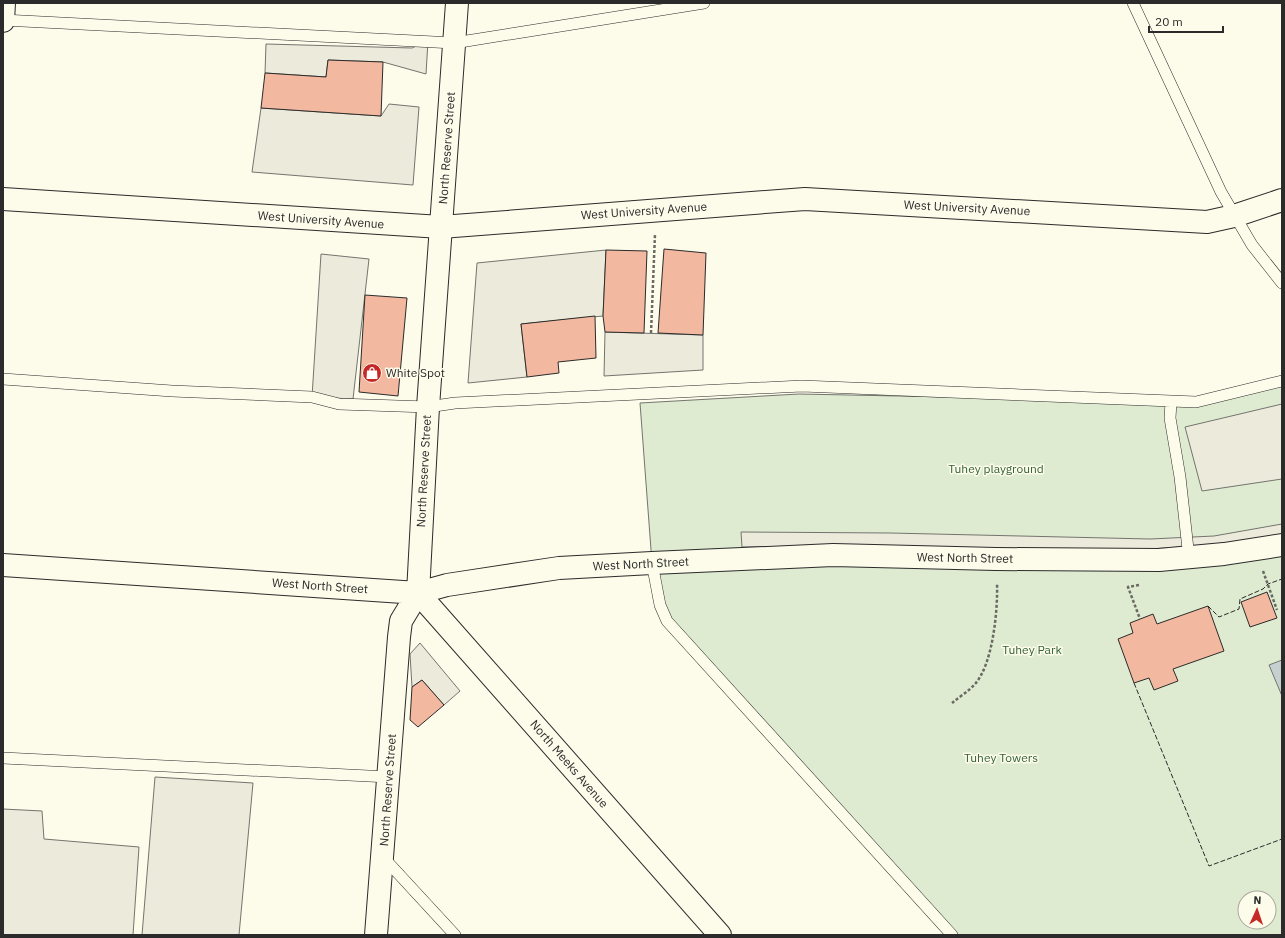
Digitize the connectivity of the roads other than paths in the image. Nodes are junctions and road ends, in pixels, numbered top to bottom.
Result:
1 (4, 3) edge
2 (457, 3) edge
3 (704, 3) edge
4 (1133, 3) edge
5 (3, 21) edge
6 (454, 43) junction
7 (3, 199) edge
8 (1282, 200) edge
9 (1234, 216) junction
10 (441, 227) junction
11 (1282, 283) edge
12 (3, 379) edge
13 (1282, 381) edge
14 (1171, 402) junction
15 (428, 407) junction
16 (1282, 545) edge
17 (1189, 558) junction
18 (652, 563) junction
19 (3, 565) edge
20 (418, 593) junction
21 (3, 758) edge
22 (389, 777) junction
23 (382, 856) junction
24 (376, 935) edge
25 (455, 935) edge
26 (720, 935) edge
27 (952, 935) edge

1 - 5 street
2 - 6 street, North Reserve Street
3 - 6 lane
4 - 9 lane
5 - 6 lane
6 - 10 street, North Reserve Street
7 - 10 street, West University Avenue
8 - 9 street, West University Avenue
9 - 10 street, West University Avenue
9 - 11 lane
10 - 15 street, North Reserve Street
12 - 15 lane
13 - 14 lane
14 - 15 lane
14 - 17 lane
15 - 20 street, North Reserve Street
16 - 17 street, West North Street
17 - 18 street, West North Street
18 - 20 street, West North Street
18 - 27 lane
19 - 20 street, West North Street
20 - 22 street, North Reserve Street
20 - 26 street, North Meeks Avenue
21 - 22 lane
22 - 23 street, North Reserve Street
23 - 24 street, North Reserve Street
23 - 25 lane

